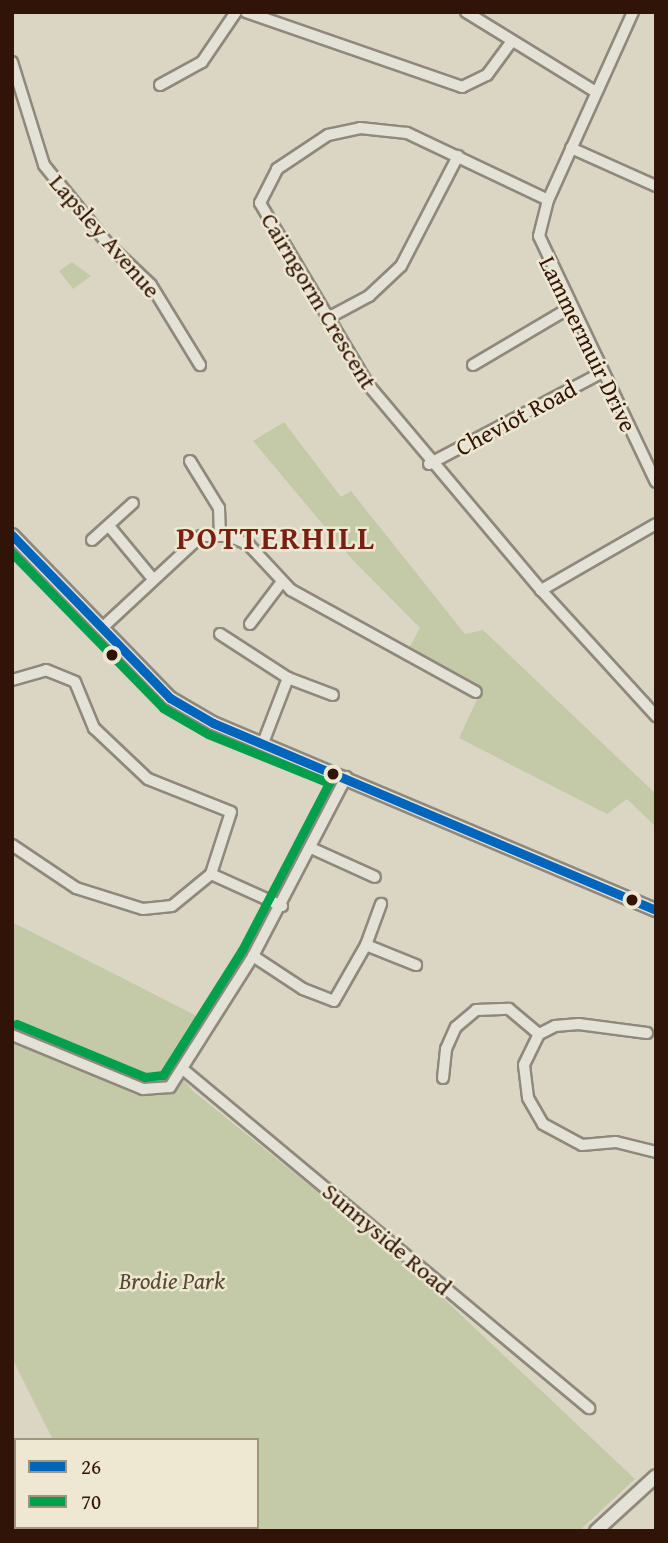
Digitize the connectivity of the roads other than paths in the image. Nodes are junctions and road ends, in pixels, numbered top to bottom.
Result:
1 (236, 12) edge
2 (246, 12) edge
3 (466, 12) edge
4 (634, 12) edge
5 (512, 41) junction
6 (12, 62) edge
7 (160, 85) dead end
8 (596, 92) junction
9 (572, 148) junction
10 (458, 156) junction
11 (656, 186) edge
12 (548, 200) junction
13 (571, 307) junction
14 (326, 319) junction
15 (200, 365) dead end
16 (473, 365) dead end
17 (603, 372) junction
18 (190, 461) dead end
19 (429, 464) junction
20 (656, 482) edge
21 (133, 503) dead end
22 (656, 524) edge
23 (108, 526) junction
24 (12, 535) edge
25 (220, 536) junction
26 (92, 540) dead end
27 (153, 579) junction
28 (281, 583) junction
29 (541, 590) junction
30 (250, 624) dead end
31 (102, 628) junction
32 (220, 634) dead end
33 (288, 678) junction
34 (12, 680) edge
35 (476, 692) dead end
36 (333, 695) dead end
37 (656, 716) edge
38 (263, 743) junction
39 (346, 778) junction
40 (12, 845) edge
41 (311, 848) junction
42 (211, 874) junction
43 (375, 877) dead end
44 (381, 904) dead end
45 (282, 906) junction
46 (656, 910) edge
47 (366, 945) junction
48 (253, 956) junction
49 (415, 965) dead end
50 (647, 1033) dead end
51 (540, 1034) junction
52 (12, 1035) edge
53 (184, 1070) junction
54 (443, 1078) dead end
55 (656, 1152) edge
56 (589, 1408) dead end
57 (656, 1476) edge
58 (596, 1531) edge

1 - 7 street
2 - 5 street
3 - 5 street
4 - 8 street, Lammermuir Drive
5 - 8 street
6 - 15 street, Lapsley Avenue
8 - 9 street, Lammermuir Drive
9 - 11 street
9 - 12 street, Lammermuir Drive
10 - 12 street, Cairngorm Crescent
10 - 14 street
10 - 14 street, Cairngorm Crescent
12 - 13 street, Lammermuir Drive
13 - 16 street
13 - 17 street, Lammermuir Drive
14 - 19 street, Cairngorm Crescent
17 - 19 street, Cheviot Road
17 - 20 street, Lammermuir Drive
18 - 25 street
19 - 29 street, Cairngorm Crescent
21 - 23 street
22 - 29 street
23 - 26 street
23 - 27 street
24 - 31 street
25 - 27 street
25 - 28 street
27 - 31 street
28 - 30 street
28 - 35 street
29 - 37 street, Cairngorm Crescent
31 - 38 street
32 - 33 street
33 - 36 street
33 - 38 street
34 - 42 street
38 - 39 street
39 - 41 street
39 - 46 street
40 - 42 street
41 - 43 street
41 - 45 street
42 - 45 street
44 - 47 street
45 - 48 street
47 - 48 street
47 - 49 street
48 - 53 street
50 - 51 street
51 - 54 street
51 - 55 street
52 - 53 street
53 - 56 street, Sunnyside Road
57 - 58 street

